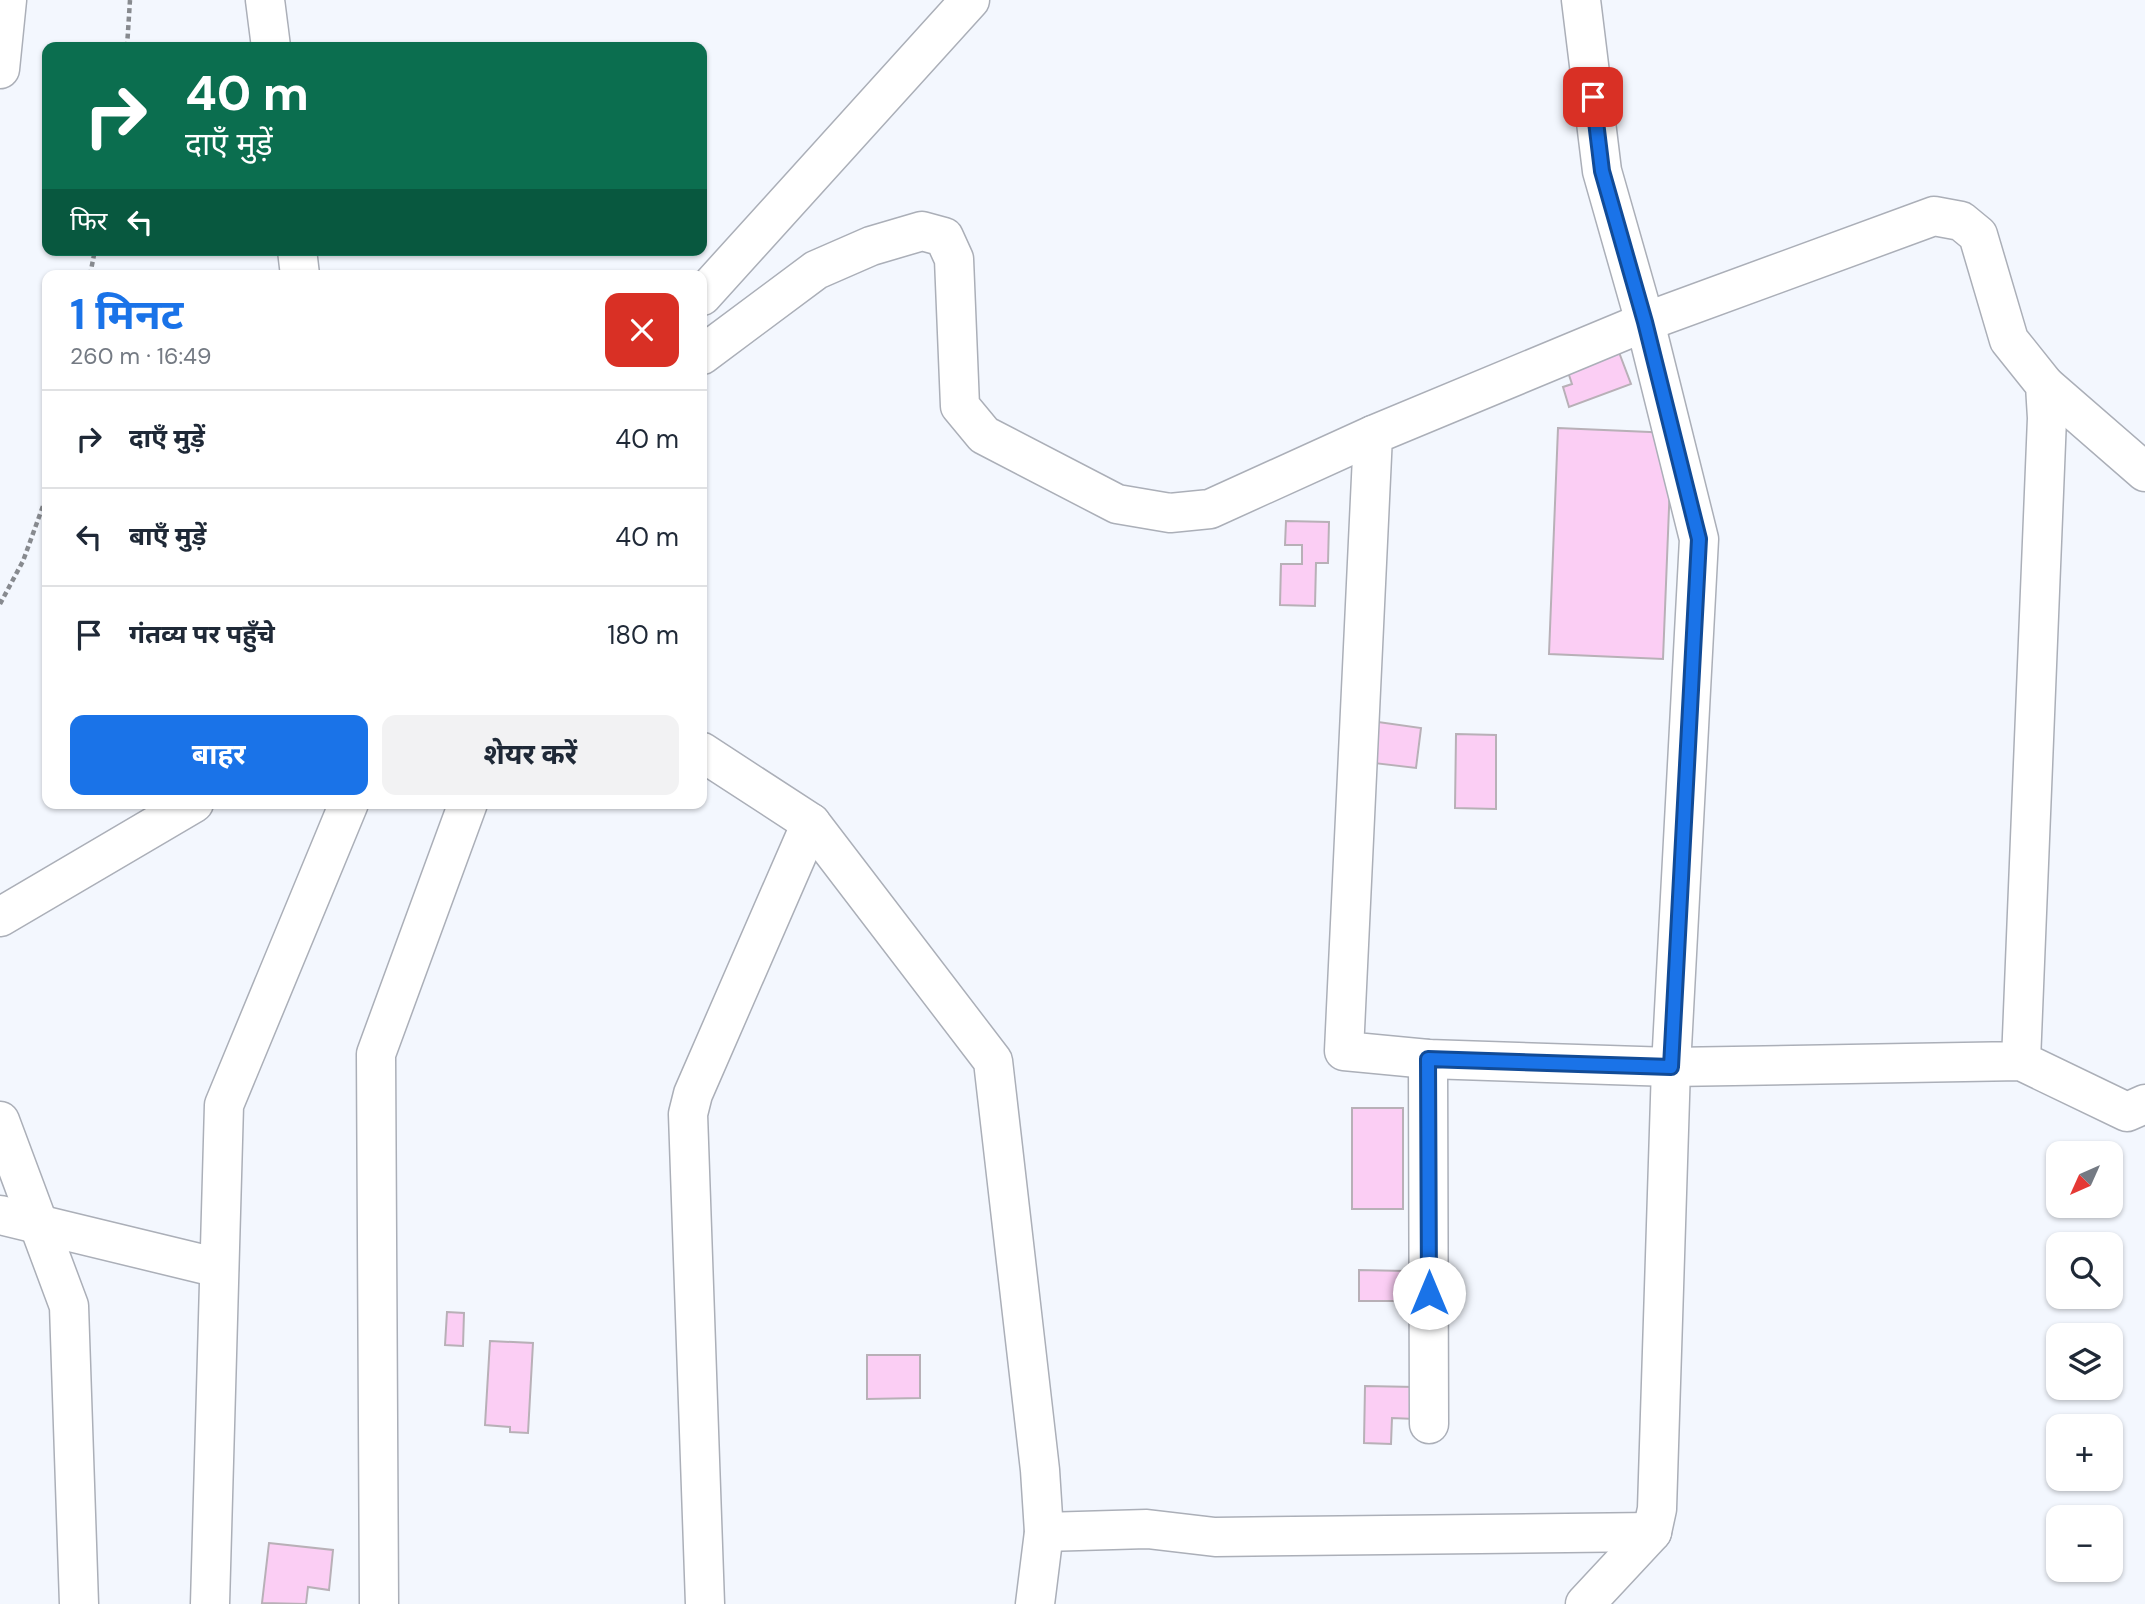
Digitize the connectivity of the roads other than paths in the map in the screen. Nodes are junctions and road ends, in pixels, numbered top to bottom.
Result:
1 (6, 0) edge
2 (265, 0) edge
3 (970, 0) edge
4 (1581, 0) edge
5 (270, 42) edge
6 (0, 69) edge
7 (707, 290) edge
8 (1645, 322) junction
9 (707, 351) edge
10 (2045, 385) junction
11 (1373, 435) junction
12 (2145, 472) edge
13 (707, 755) edge
14 (184, 809) edge
15 (347, 809) edge
16 (466, 809) edge
17 (811, 823) junction
18 (0, 917) edge
19 (1428, 1059) junction
20 (2021, 1061) junction
21 (1671, 1067) junction
22 (2145, 1104) edge
23 (0, 1121) edge
24 (0, 1215) edge
25 (40, 1227) junction
26 (219, 1268) junction
27 (1429, 1424) dead end
28 (1044, 1532) junction
29 (1653, 1532) junction
30 (79, 1604) edge
31 (210, 1604) edge
32 (379, 1604) edge
33 (705, 1604) edge
34 (1035, 1604) edge
35 (1585, 1604) edge

1 - 6 street
2 - 5 street
3 - 7 street
4 - 8 street
8 - 10 street
8 - 11 street
8 - 21 street
9 - 11 street
10 - 12 street
10 - 20 street
11 - 19 street
13 - 17 street
14 - 18 street
15 - 26 street
16 - 32 street
17 - 28 street
17 - 33 street
19 - 21 street
19 - 27 street
20 - 21 street
20 - 22 street
21 - 29 street
23 - 25 street
24 - 25 street
25 - 26 street
25 - 30 street
26 - 31 street
28 - 29 street
28 - 34 street
29 - 35 street

